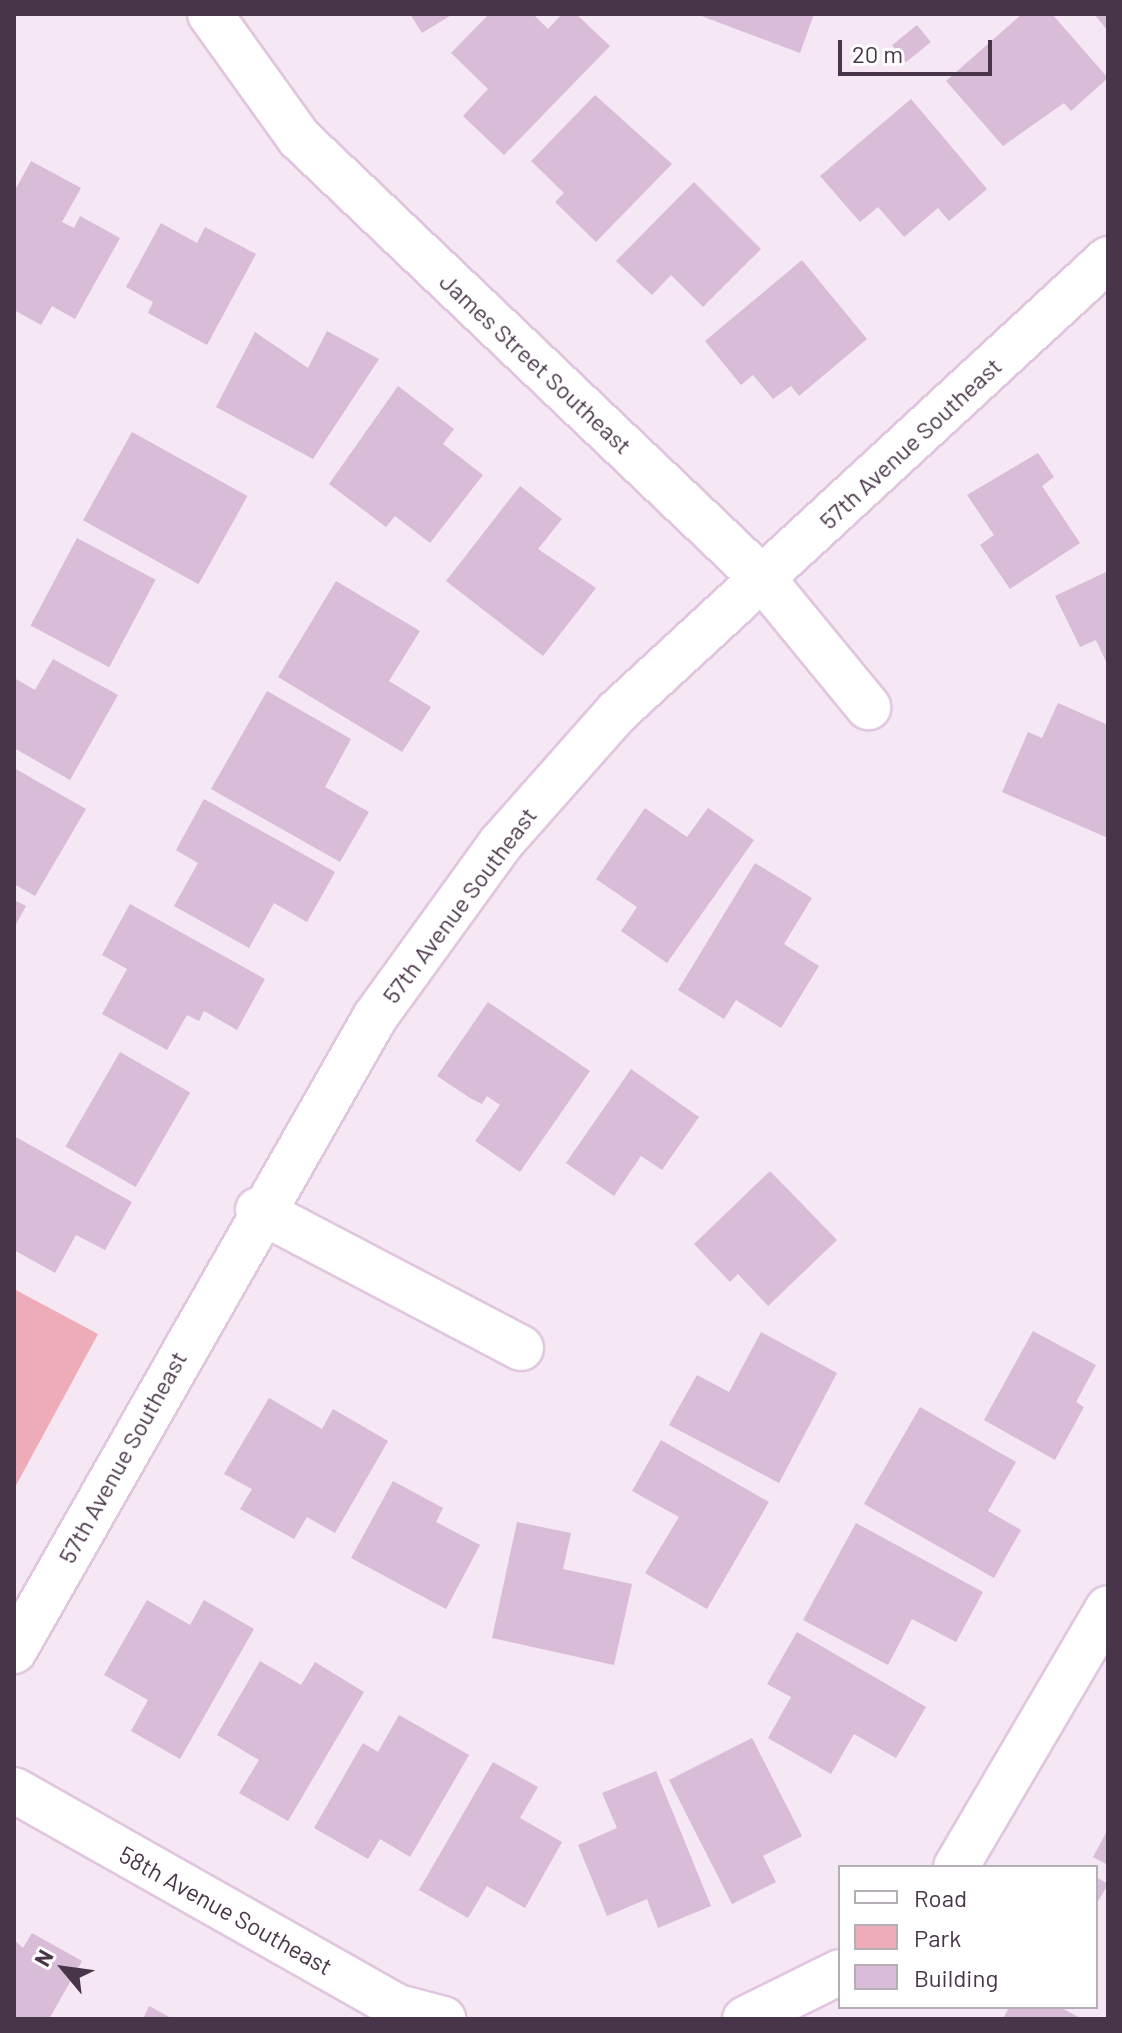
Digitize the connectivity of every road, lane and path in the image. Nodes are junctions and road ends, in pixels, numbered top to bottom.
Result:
1 (210, 14) edge
2 (1108, 259) edge
3 (763, 579) junction
4 (868, 707) dead end
5 (258, 1210) junction
6 (521, 1348) dead end
7 (1108, 1608) edge
8 (14, 1651) edge
9 (14, 1790) edge
10 (957, 1865) edge
11 (838, 1973) edge
12 (443, 2019) edge
13 (745, 2019) edge

1 - 3 street, James Street Southeast
2 - 3 street, 57th Avenue Southeast
3 - 4 street, James Street Southeast
3 - 5 street, 57th Avenue Southeast
5 - 6 street
5 - 8 street, 57th Avenue Southeast
7 - 10 street
9 - 12 street, 58th Avenue Southeast
11 - 13 street

